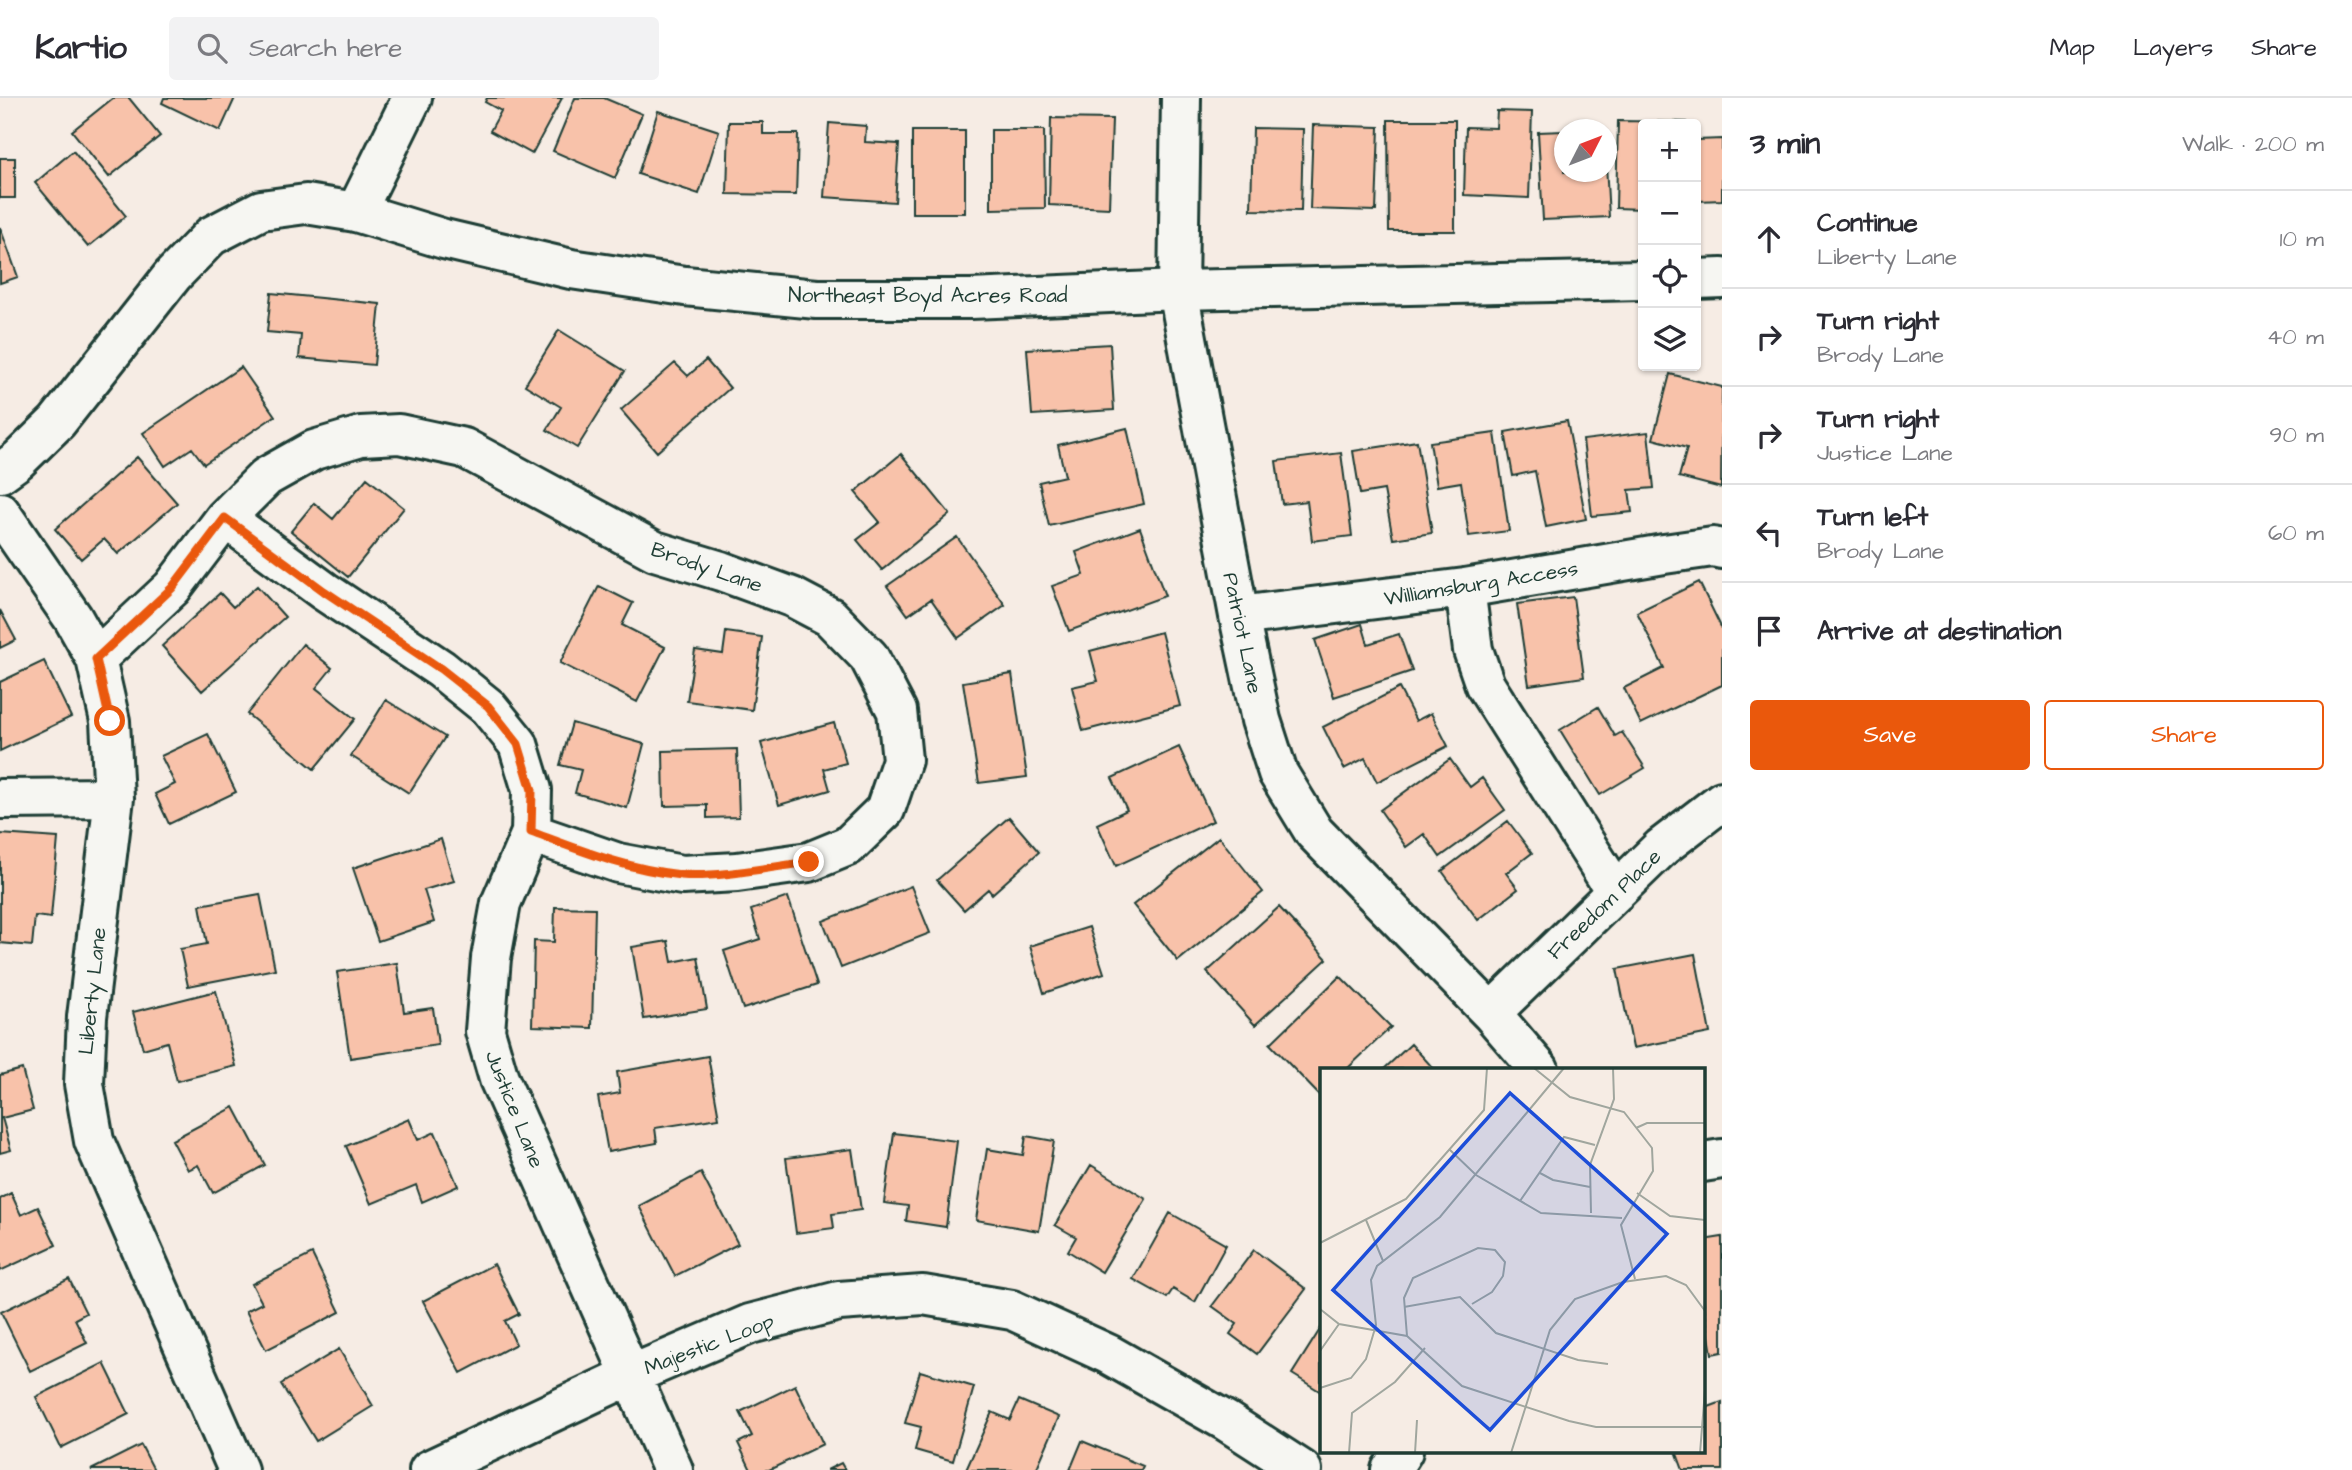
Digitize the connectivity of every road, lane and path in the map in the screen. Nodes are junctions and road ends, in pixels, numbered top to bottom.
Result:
1 (412, 98) edge
2 (1181, 98) edge
3 (356, 212) junction
4 (1722, 278) edge
5 (1701, 279) edge
6 (1638, 280) edge
7 (1178, 290) junction
8 (0, 472) edge
9 (0, 512) edge
10 (225, 518) junction
11 (1722, 549) edge
12 (1465, 588) junction
13 (1239, 616) junction
14 (96, 659) junction
15 (0, 799) edge
16 (114, 799) junction
17 (1722, 801) edge
18 (531, 832) junction
19 (1616, 892) junction
20 (1491, 1013) junction
21 (1538, 1068) edge
22 (1722, 1159) edge
23 (1704, 1162) edge
24 (631, 1375) junction
25 (1402, 1452) edge
26 (237, 1470) edge
27 (429, 1470) edge
28 (673, 1470) edge
29 (1302, 1470) edge
30 (1391, 1470) edge

1 - 3 street
2 - 7 street, Patriot Lane
3 - 7 street, Northeast Boyd Acres Road
3 - 8 street, Northeast Boyd Acres Road
4 - 5 street
6 - 7 street, Northeast Boyd Acres Road
7 - 13 street, Patriot Lane
9 - 14 street, Liberty Lane
10 - 14 street, Brody Lane
10 - 18 street, Justice Lane
10 - 18 street, Brody Lane
11 - 12 street, Williamsburg Access
12 - 13 street, Williamsburg Access
12 - 19 street
13 - 20 street, Patriot Lane
14 - 16 street, Liberty Lane
15 - 16 street
16 - 26 street, Liberty Lane
17 - 19 street, Freedom Place
18 - 24 street, Justice Lane
19 - 20 street, Freedom Place
20 - 21 street, Patriot Lane
22 - 23 street
24 - 27 street, Majestic Loop
24 - 28 street, Justice Lane
24 - 29 street, Majestic Loop
25 - 30 street

